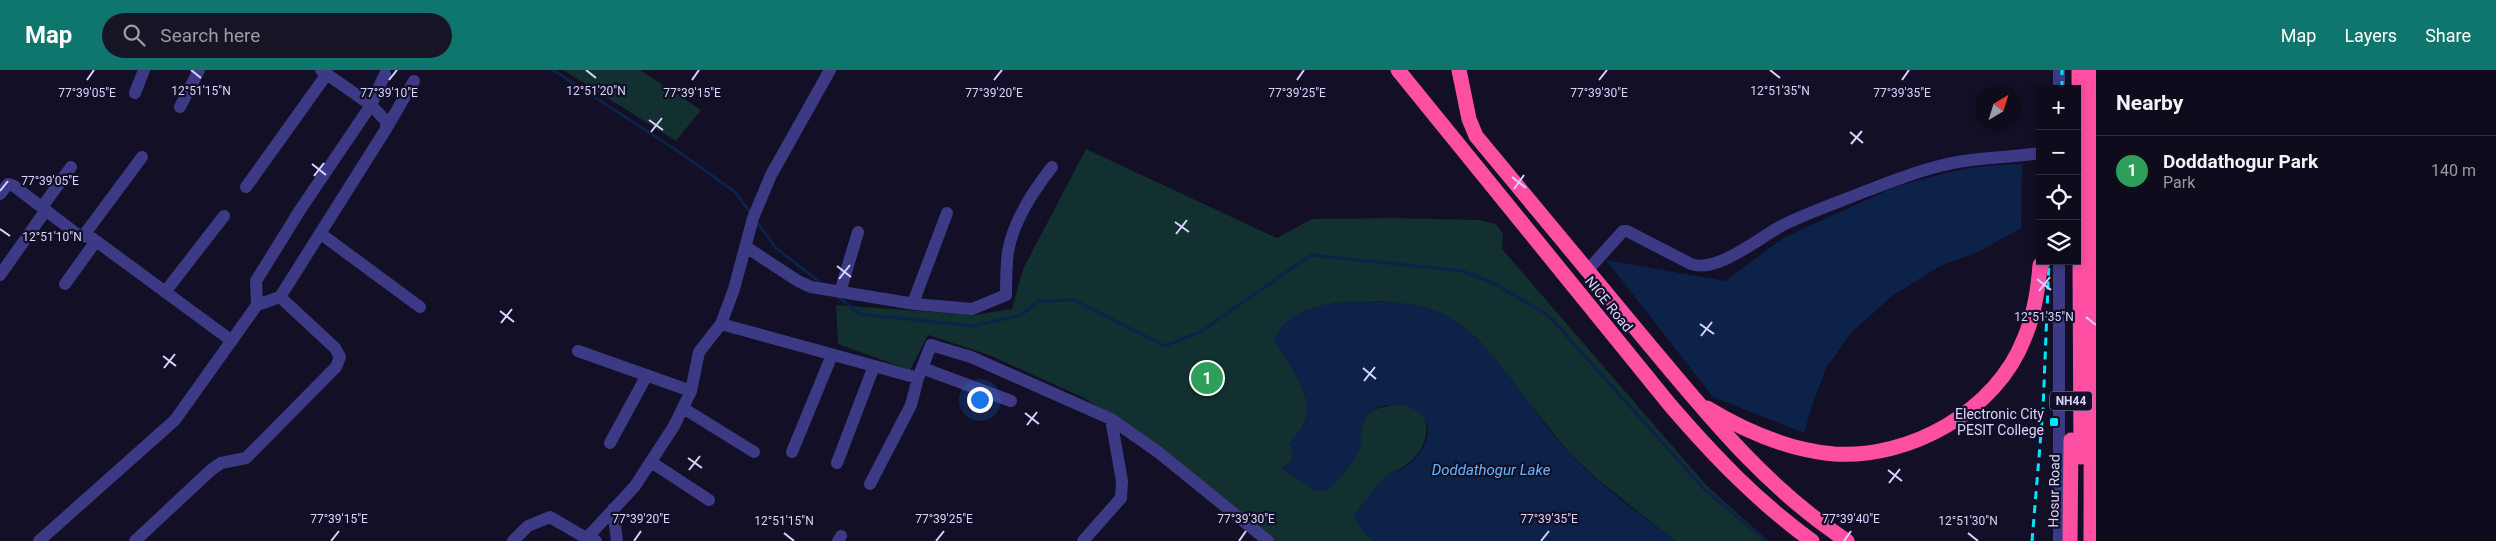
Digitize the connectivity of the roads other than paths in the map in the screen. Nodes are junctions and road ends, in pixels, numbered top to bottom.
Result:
1 (144, 70) edge
2 (199, 70) edge
3 (830, 70) edge
4 (1398, 70) edge
5 (1459, 70) edge
6 (2059, 70) edge
7 (2070, 70) edge
8 (2080, 70) edge
9 (2092, 70) edge
10 (324, 72) edge
11 (385, 74) dead end
12 (414, 81) dead end
13 (2059, 85) edge
14 (2070, 85) edge
15 (135, 93) dead end
16 (371, 105) junction
17 (180, 108) dead end
18 (386, 129) junction
19 (2036, 154) edge
20 (142, 158) dead end
21 (71, 167) dead end
22 (1052, 167) dead end
23 (246, 187) dead end
24 (0, 194) edge
25 (44, 209) junction
26 (947, 213) dead end
27 (224, 216) dead end
28 (858, 232) dead end
29 (321, 234) junction
30 (84, 235) junction
31 (96, 241) junction
32 (746, 247) junction
33 (2042, 265) edge
34 (2059, 265) edge
35 (2071, 265) edge
36 (1587, 271) junction
37 (0, 275) edge
38 (65, 284) dead end
39 (165, 292) junction
40 (840, 292) junction
41 (280, 297) junction
42 (913, 303) junction
43 (257, 305) junction
44 (420, 307) dead end
45 (721, 324) junction
46 (232, 341) junction
47 (578, 351) dead end
48 (832, 355) junction
49 (874, 366) junction
50 (920, 373) junction
51 (647, 375) junction
52 (691, 391) junction
53 (1693, 399) junction
54 (1011, 401) dead end
55 (683, 408) junction
56 (1111, 419) junction
57 (610, 443) dead end
58 (754, 452) dead end
59 (792, 452) dead end
60 (651, 462) junction
61 (836, 463) dead end
62 (870, 484) dead end
63 (709, 500) dead end
64 (613, 509) junction
65 (588, 540) edge
66 (39, 541) edge
67 (135, 541) edge
68 (513, 541) edge
69 (617, 541) edge
70 (1083, 541) edge
71 (1268, 541) edge
72 (1812, 541) edge
73 (1847, 541) edge
74 (2059, 541) edge
75 (2070, 541) edge
76 (2082, 541) edge
77 (2091, 541) edge

1 - 15 street
2 - 17 street
3 - 32 street
4 - 72 highway, NICE Road
5 - 36 highway, NICE Road
6 - 13 street
7 - 14 highway
8 - 76 highway
9 - 77 highway
10 - 16 street
10 - 23 street
11 - 16 street
12 - 18 street
16 - 18 street
16 - 43 street
18 - 29 street
19 - 36 street
20 - 30 street
21 - 25 street
22 - 42 street
24 - 25 street
25 - 30 street
25 - 37 street
26 - 42 street
27 - 39 street
28 - 40 street
29 - 41 street
29 - 44 street
30 - 31 street
31 - 38 street
31 - 39 street
32 - 40 street
32 - 45 street
33 - 53 highway
34 - 74 street, Hosur Road
35 - 75 highway, Hosur Road / NH44
36 - 53 highway, NICE Road
39 - 46 street
40 - 42 street
41 - 43 street
41 - 67 street
43 - 46 street
45 - 48 street
45 - 52 street
46 - 66 street
47 - 51 street
48 - 49 street
48 - 59 street
49 - 50 street
49 - 61 street
50 - 54 street
50 - 56 street
50 - 62 street
51 - 52 street
51 - 57 street
52 - 55 street
53 - 73 highway, NICE Road
55 - 58 street
55 - 60 street
56 - 70 street
56 - 71 street
60 - 63 street
60 - 64 street
64 - 65 street
64 - 69 street
65 - 68 street

